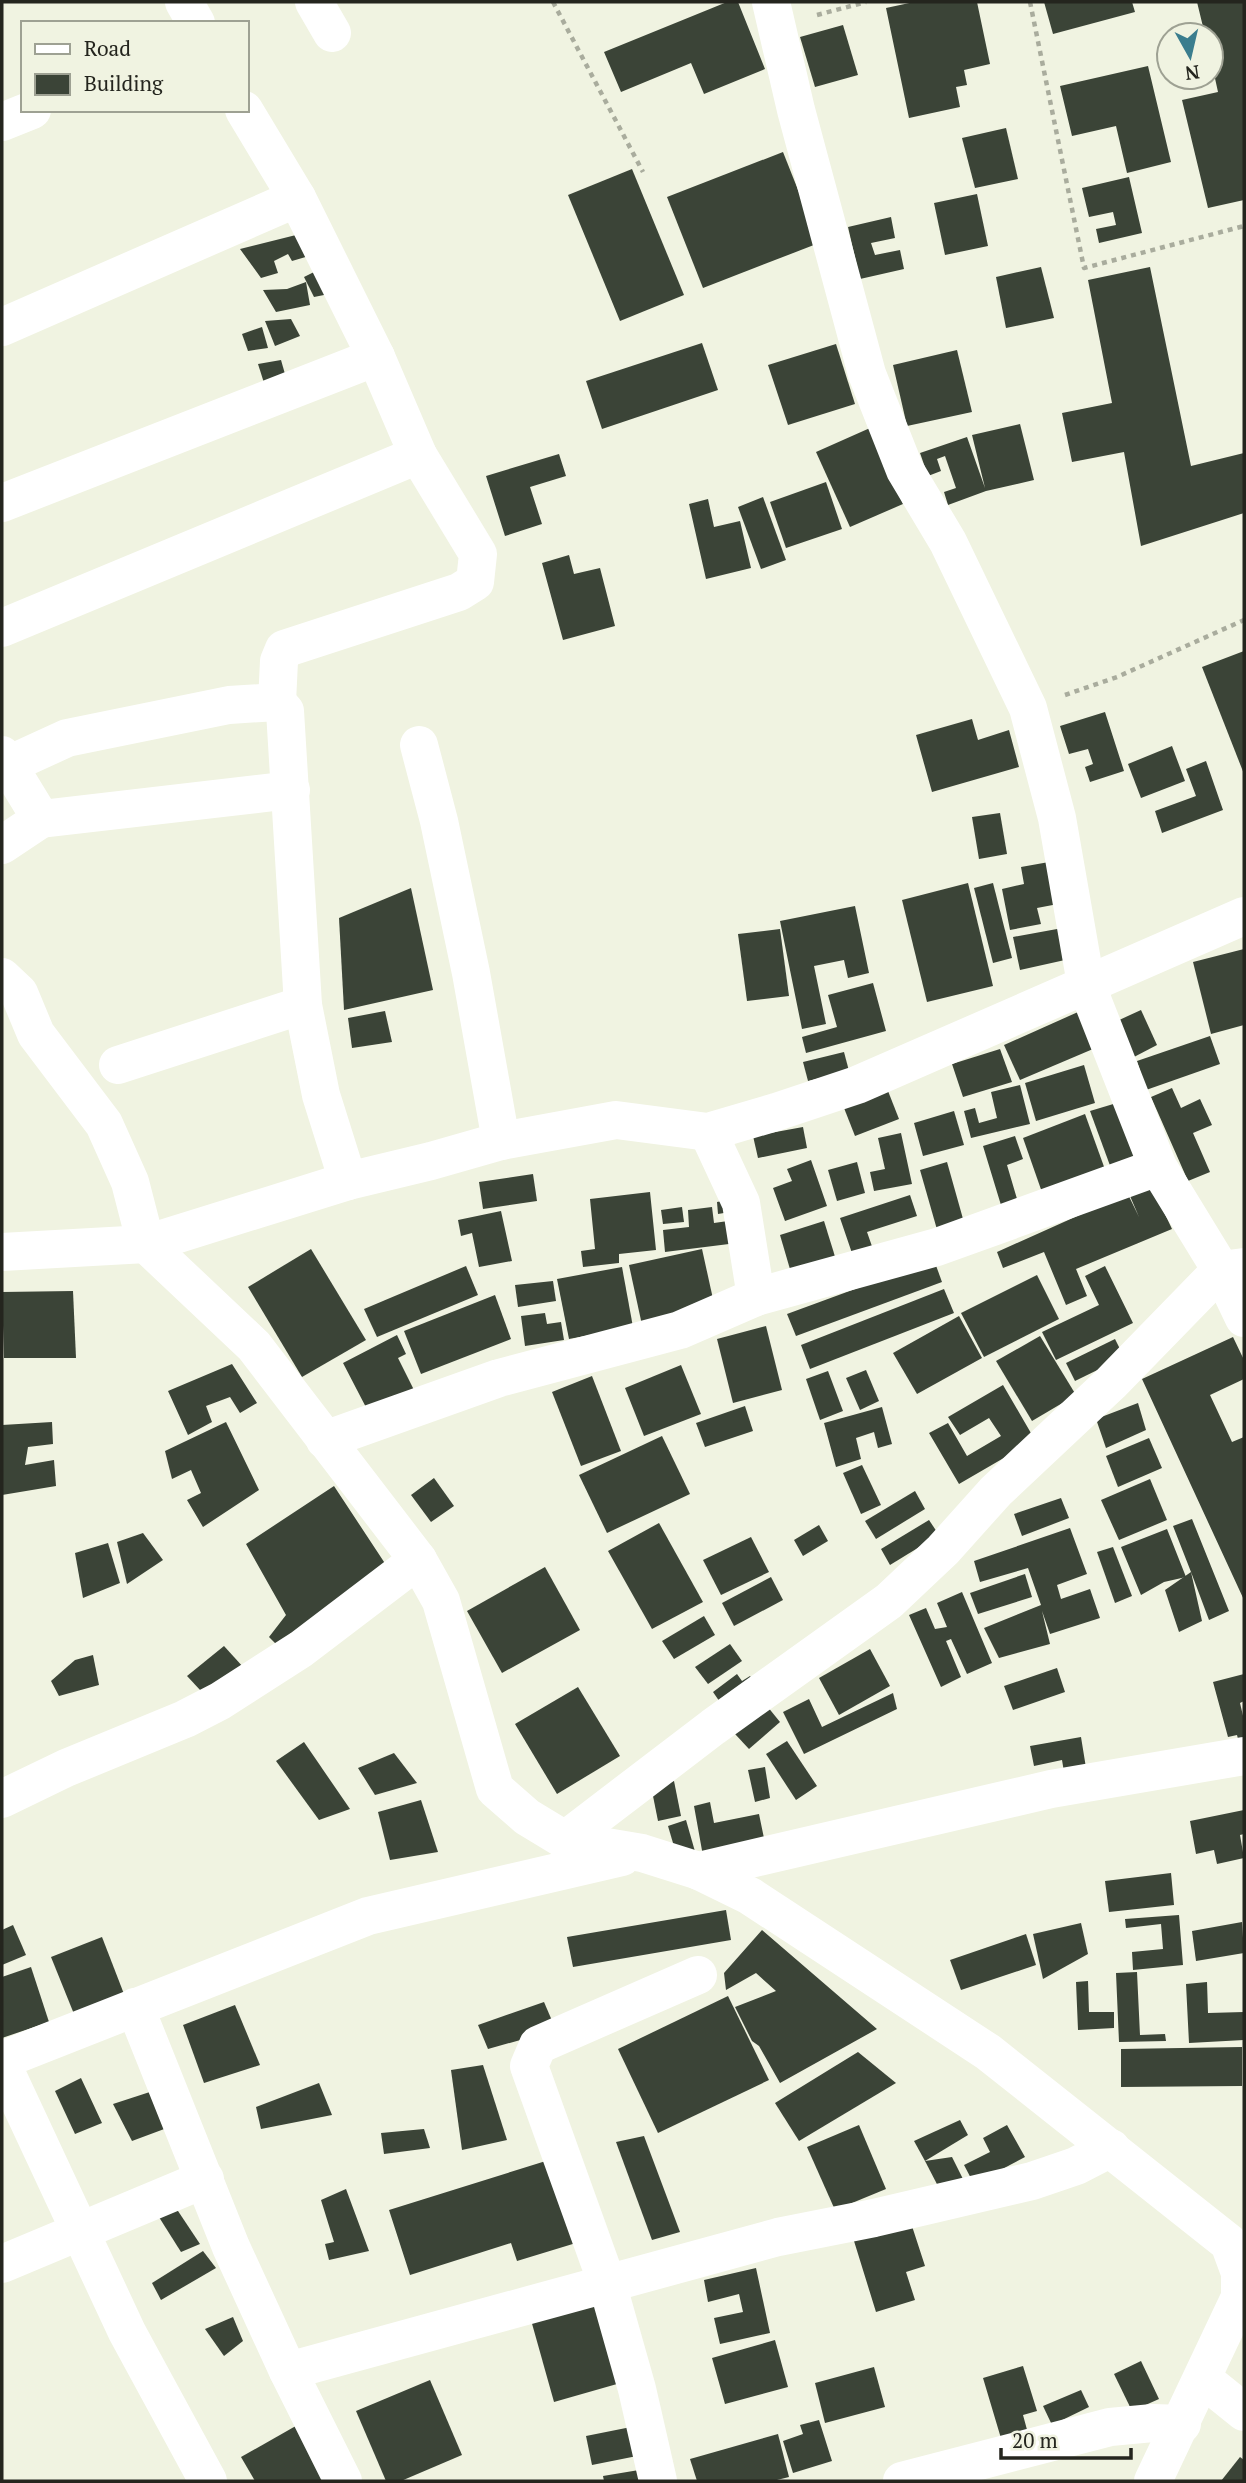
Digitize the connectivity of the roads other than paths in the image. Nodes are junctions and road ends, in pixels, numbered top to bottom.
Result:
1 (774, 14) edge
2 (27, 112) edge
3 (245, 112) edge
4 (2, 122) edge
5 (297, 198) junction
6 (2, 327) edge
7 (376, 357) junction
8 (418, 454) junction
9 (2, 503) edge
10 (2, 628) edge
11 (277, 702) junction
12 (419, 746) dead end
13 (5, 760) edge
14 (290, 790) junction
15 (41, 819) junction
16 (2, 845) edge
17 (1244, 916) edge
18 (2, 977) edge
19 (1086, 984) junction
20 (303, 1005) junction
21 (117, 1065) dead end
22 (708, 1132) junction
23 (501, 1141) junction
24 (1158, 1167) junction
25 (348, 1181) junction
26 (146, 1244) junction
27 (2, 1252) edge
28 (1233, 1268) edge
29 (756, 1297) junction
30 (1244, 1318) edge
31 (326, 1440) junction
32 (418, 1560) junction
33 (1244, 1756) edge
34 (2, 1799) edge
35 (565, 1840) junction
36 (642, 1853) junction
37 (699, 1871) junction
38 (698, 1975) dead end
39 (135, 2007) junction
40 (2, 2062) edge
41 (1111, 2148) junction
42 (205, 2179) junction
43 (81, 2233) junction
44 (1237, 2242) edge
45 (2, 2264) edge
46 (607, 2283) junction
47 (288, 2371) junction
48 (1203, 2379) junction
49 (1244, 2412) edge
50 (1181, 2424) junction
51 (208, 2481) edge
52 (343, 2481) edge
53 (658, 2481) edge
54 (902, 2481) edge
55 (1153, 2481) edge

1 - 19 street
2 - 4 street
3 - 5 street
5 - 6 street
5 - 7 street
7 - 8 street
7 - 9 street
8 - 10 street
8 - 11 street
11 - 13 street
11 - 14 street
12 - 23 street
13 - 15 street
14 - 15 street
14 - 20 street
15 - 16 street
17 - 19 street
18 - 26 street
19 - 22 street
19 - 24 street
20 - 21 street
20 - 25 street
22 - 23 street
22 - 29 street
23 - 25 street
24 - 28 street
24 - 29 street
25 - 26 street
26 - 27 street
26 - 31 street
28 - 30 street
28 - 35 street
29 - 31 street
31 - 32 street
32 - 34 street
32 - 35 street
33 - 37 street
35 - 36 street
36 - 37 street
36 - 39 street
37 - 41 street
38 - 46 street
39 - 40 street
39 - 42 street
40 - 43 street
41 - 44 street
41 - 46 street
42 - 43 street
42 - 47 street
43 - 45 street
43 - 51 street
44 - 48 street
46 - 47 street
46 - 53 street
47 - 52 street
48 - 49 street
48 - 50 street
50 - 54 street
50 - 55 street

